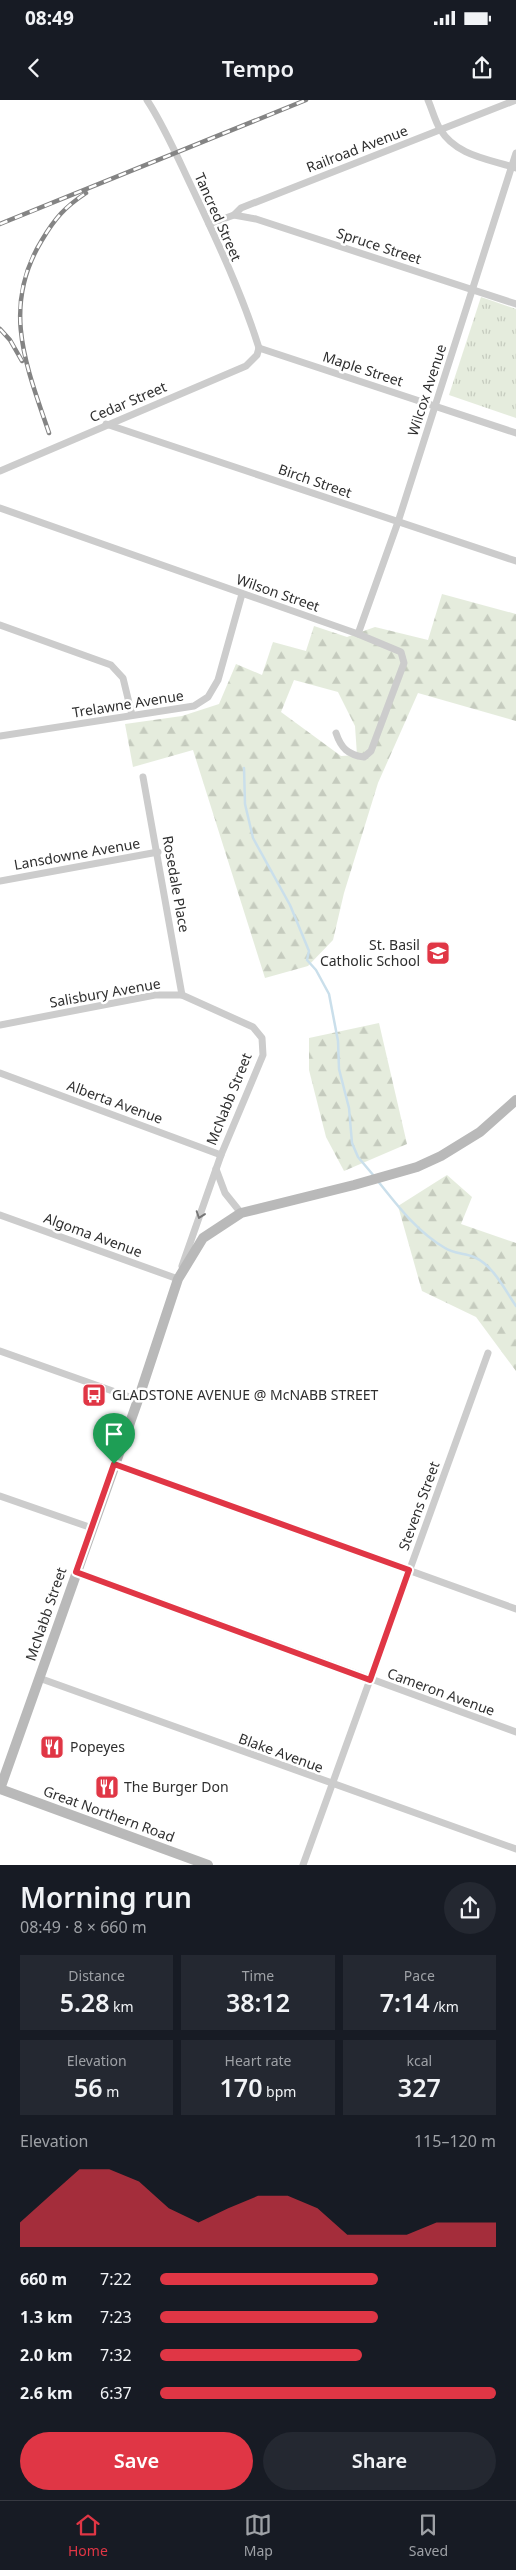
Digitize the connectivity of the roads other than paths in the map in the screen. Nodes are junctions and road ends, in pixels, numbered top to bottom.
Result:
1 (147, 100) edge
2 (428, 100) edge
3 (516, 100) edge
4 (440, 130) junction
5 (516, 153) edge
6 (514, 167) edge
7 (234, 215) junction
8 (209, 224) junction
9 (473, 290) junction
10 (516, 304) edge
11 (259, 348) junction
12 (434, 406) junction
13 (106, 424) junction
14 (516, 433) edge
15 (0, 471) edge
16 (0, 508) edge
17 (398, 522) junction
18 (516, 561) edge
19 (242, 594) junction
20 (0, 625) edge
21 (358, 634) junction
22 (132, 715) junction
23 (336, 733) dead end
24 (0, 736) edge
25 (143, 777) dead end
26 (158, 852) junction
27 (0, 881) edge
28 (182, 995) junction
29 (0, 1025) edge
30 (262, 1038) joint
31 (0, 1073) edge
32 (516, 1100) edge
33 (221, 1155) junction
34 (216, 1169) junction
35 (241, 1213) junction
36 (0, 1215) edge
37 (178, 1279) junction
38 (0, 1351) edge
39 (488, 1354) dead end
40 (138, 1400) junction
41 (114, 1464) junction
42 (0, 1496) edge
43 (92, 1528) junction
44 (409, 1570) junction
45 (76, 1572) junction
46 (516, 1609) edge
47 (39, 1678) junction
48 (370, 1680) junction
49 (516, 1732) edge
50 (332, 1784) junction
51 (0, 1789) edge
52 (516, 1849) edge
53 (208, 1865) edge
54 (303, 1865) edge

1 - 8 street, Tancred Street
2 - 4 street
3 - 4 street, Railroad Avenue
4 - 6 street
4 - 7 street, Railroad Avenue
5 - 6 street, Wilcox Avenue
6 - 9 street, Wilcox Avenue
7 - 8 street, Railroad Avenue
7 - 9 street, Spruce Street
8 - 11 street, Tancred Street
9 - 10 street, Spruce Street
9 - 12 street, Wilcox Avenue
11 - 12 street, Maple Street
11 - 13 street, Cedar Street
12 - 14 street, Maple Street
12 - 17 street, Wilcox Avenue
13 - 15 street, Cedar Street
13 - 17 street, Birch Street
16 - 19 street, Wilson Street
17 - 18 street, Birch Street
17 - 21 street, Wilcox Avenue
19 - 21 street, Wilson Street
19 - 22 street, Trelawne Avenue
20 - 22 street
21 - 23 street, Wilson Street
22 - 24 street, Trelawne Avenue
25 - 26 street, Rosedale Place
26 - 27 street, Lansdowne Avenue
26 - 28 street, Rosedale Place
28 - 29 street, Salisbury Avenue
28 - 30 street, Salisbury Avenue
30 - 33 street, McNabb Street
31 - 33 street, Alberta Avenue
32 - 35 main road, McNabb Street
33 - 34 street, McNabb Street
34 - 35 street
34 -> 37 street, McNabb Street
35 - 37 main road, McNabb Street
36 - 37 street, Algoma Avenue
37 - 40 main road, McNabb Street
38 - 40 street
39 - 44 street, Stevens Street
40 - 41 main road, McNabb Street
41 - 43 main road, McNabb Street
41 - 44 street
42 - 43 street
43 - 45 main road, McNabb Street
44 - 46 street
44 - 48 street, Stevens Street
45 - 47 main road, McNabb Street
45 - 48 street, Cameron Avenue
47 - 50 street, Blake Avenue
47 - 51 main road, McNabb Street
48 - 49 street, Cameron Avenue
48 - 50 street, Stevens Street
50 - 52 street, Blake Avenue
50 - 54 street, Stevens Street
51 - 53 main road, Great Northern Road

